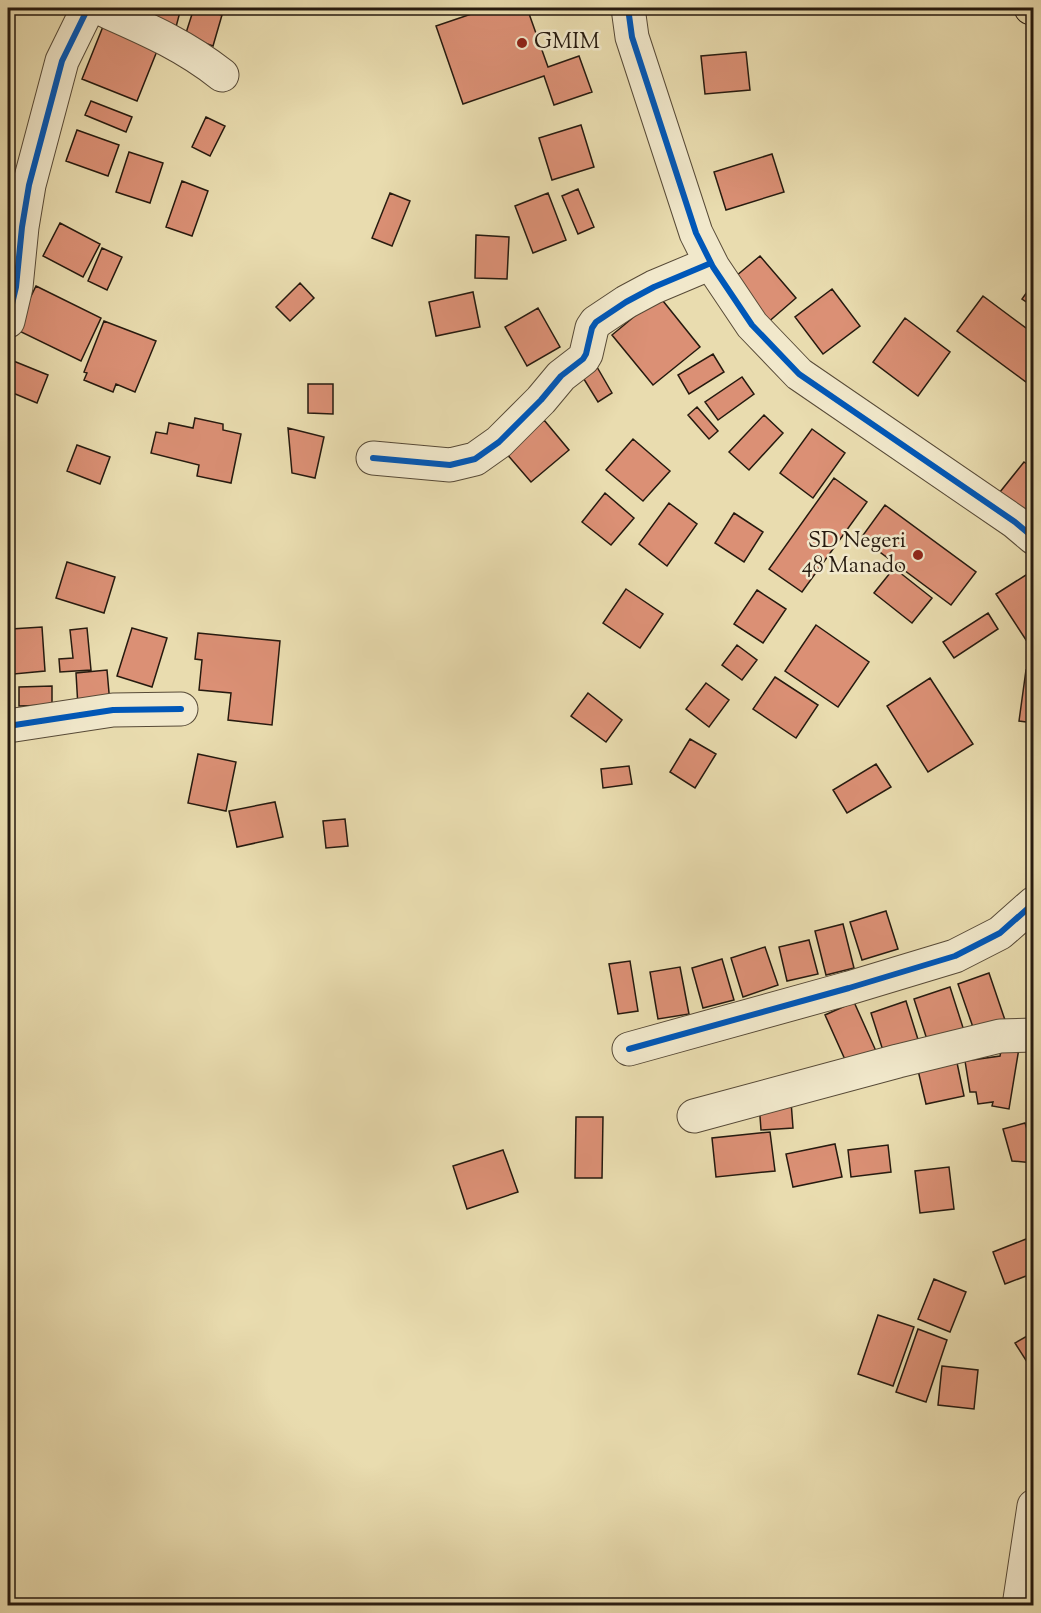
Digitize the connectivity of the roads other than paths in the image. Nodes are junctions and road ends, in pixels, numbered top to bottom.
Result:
1 (88, 8) edge
2 (99, 8) edge
3 (628, 8) edge
4 (222, 75) dead end
5 (711, 263) junction
6 (8, 321) edge
7 (374, 458) dead end
8 (1034, 538) edge
9 (181, 709) dead end
10 (8, 726) edge
11 (1034, 903) edge
12 (1034, 1035) edge
13 (629, 1049) dead end
14 (694, 1116) dead end
15 (1034, 1506) edge
16 (1019, 1605) edge

1 - 6 street
2 - 4 street
3 - 5 street
5 - 7 street
5 - 8 street
9 - 10 street
11 - 13 street
12 - 14 street
15 - 16 street

